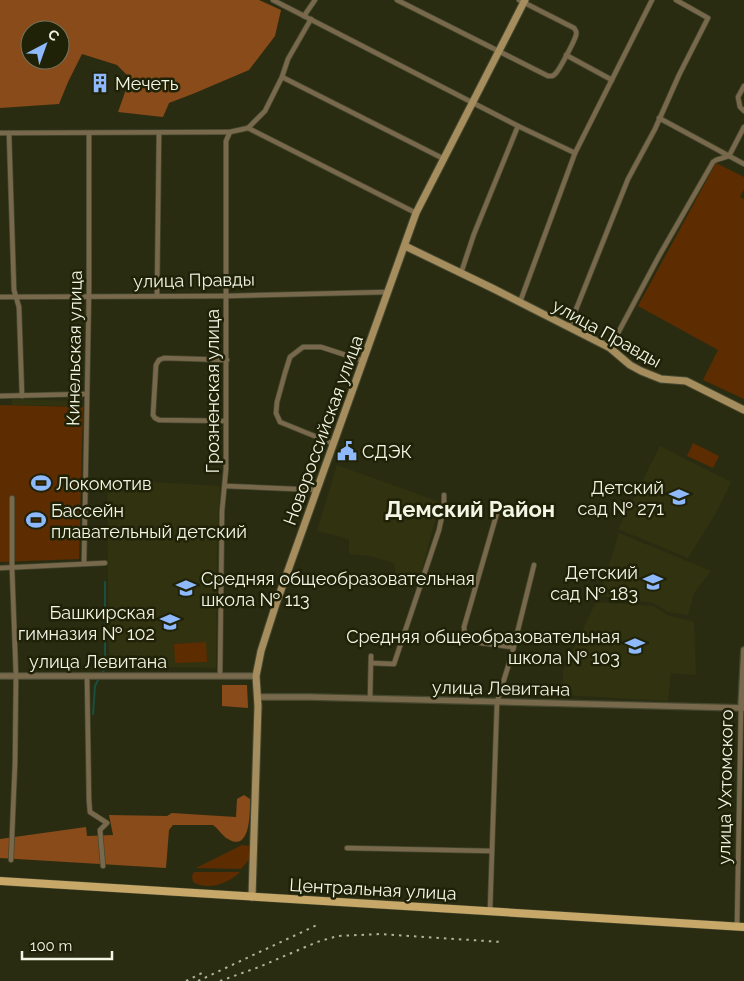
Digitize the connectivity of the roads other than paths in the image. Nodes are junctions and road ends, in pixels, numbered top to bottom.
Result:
1 (273, 0) edge
2 (315, 0) edge
3 (397, 0) edge
4 (652, 0) edge
5 (676, 0) edge
6 (523, 1) edge
7 (304, 16) junction
8 (310, 19) junction
9 (498, 52) junction
10 (566, 56) junction
11 (282, 78) junction
12 (612, 80) junction
13 (744, 86) edge
14 (473, 103) junction
15 (744, 111) edge
16 (658, 118) junction
17 (518, 126) junction
18 (744, 127) edge
19 (248, 128) junction
20 (230, 132) junction
21 (0, 133) edge
22 (9, 133) junction
23 (89, 133) junction
24 (159, 133) junction
25 (575, 153) junction
26 (729, 156) junction
27 (444, 158) junction
28 (744, 164) edge
29 (416, 213) junction
30 (405, 246) junction
31 (461, 273) junction
32 (388, 292) junction
33 (89, 296) junction
34 (157, 296) junction
35 (227, 296) junction
36 (0, 297) edge
37 (16, 297) junction
38 (520, 302) junction
39 (569, 327) junction
40 (610, 348) junction
41 (227, 360) junction
42 (364, 361) junction
43 (87, 394) junction
44 (0, 396) edge
45 (22, 396) junction
46 (744, 410) edge
47 (226, 421) junction
48 (334, 444) junction
49 (225, 486) junction
50 (318, 490) junction
51 (444, 495) dead end
52 (12, 498) dead end
53 (499, 506) dead end
54 (84, 563) junction
55 (105, 563) dead end
56 (534, 565) dead end
57 (0, 568) edge
58 (12, 568) junction
59 (513, 647) junction
60 (744, 650) edge
61 (371, 656) dead end
62 (371, 664) junction
63 (220, 675) junction
64 (0, 676) edge
65 (16, 676) junction
66 (87, 676) junction
67 (256, 676) junction
68 (258, 697) junction
69 (370, 699) junction
70 (497, 702) junction
71 (743, 708) edge
72 (347, 848) dead end
73 (492, 851) junction
74 (11, 860) dead end
75 (103, 866) dead end
76 (0, 880) edge
77 (252, 897) junction
78 (490, 911) junction
79 (741, 926) edge

1 - 7 street
2 - 7 street
3 - 9 street
4 - 12 street
5 - 16 street
6 - 9 main road, Новороссийская улица
6 - 10 street
7 - 8 street
8 - 11 street
8 - 14 street
9 - 10 street
9 - 14 main road, Новороссийская улица
10 - 12 street
11 - 19 street
11 - 27 street
12 - 25 street
13 - 15 street
14 - 17 street
14 - 27 main road, Новороссийская улица
16 - 26 street
16 - 39 street
17 - 25 street
17 - 31 street
18 - 26 street
19 - 20 street
19 - 29 street
20 - 24 street
20 - 35 street, Грозненская улица
21 - 22 street
22 - 23 street
22 - 37 street
23 - 24 street
23 - 33 street, Кинельская улица
24 - 34 street
25 - 38 street
26 - 28 street
26 - 40 street
27 - 29 main road, Новороссийская улица
29 - 30 main road, Новороссийская улица
30 - 31 main road, улица Правды
30 - 32 main road, Новороссийская улица
31 - 38 main road, улица Правды
32 - 35 street, улица Правды
32 - 42 main road, Новороссийская улица
33 - 34 street, улица Правды
33 - 37 street, улица Правды
33 - 43 street, Кинельская улица
34 - 35 street, улица Правды
35 - 41 street, Грозненская улица
36 - 37 street, улица Правды
37 - 45 street
38 - 39 main road, улица Правды
39 - 40 main road, улица Правды
40 - 46 main road, улица Правды
41 - 47 street, Грозненская улица
41 - 47 street
42 - 48 main road, Новороссийская улица
42 - 48 street
43 - 45 street
43 - 54 street, Кинельская улица
44 - 45 street
47 - 49 street, Грозненская улица
48 - 50 main road, Новороссийская улица
49 - 50 street
49 - 63 street, Грозненская улица
50 - 67 main road, Новороссийская улица
51 - 62 street
52 - 58 street
53 - 59 street
54 - 55 street
54 - 58 street
56 - 59 street
57 - 58 street
58 - 65 street
59 - 70 street
60 - 71 street, улица Ухтомского
61 - 62 street
62 - 69 street
63 - 66 street, улица Левитана
63 - 67 street, улица Левитана
64 - 65 street, улица Левитана
65 - 66 street, улица Левитана
65 - 74 street
66 - 75 street
67 - 68 main road, Новороссийская улица
68 - 69 street, улица Левитана
68 - 77 main road, Новороссийская улица
69 - 70 street, улица Левитана
70 - 71 street, улица Левитана
70 - 73 street
71 - 79 street, улица Ухтомского
72 - 73 street
73 - 78 street
76 - 77 main road, Центральная улица
77 - 78 main road, Центральная улица
78 - 79 main road, Центральная улица

